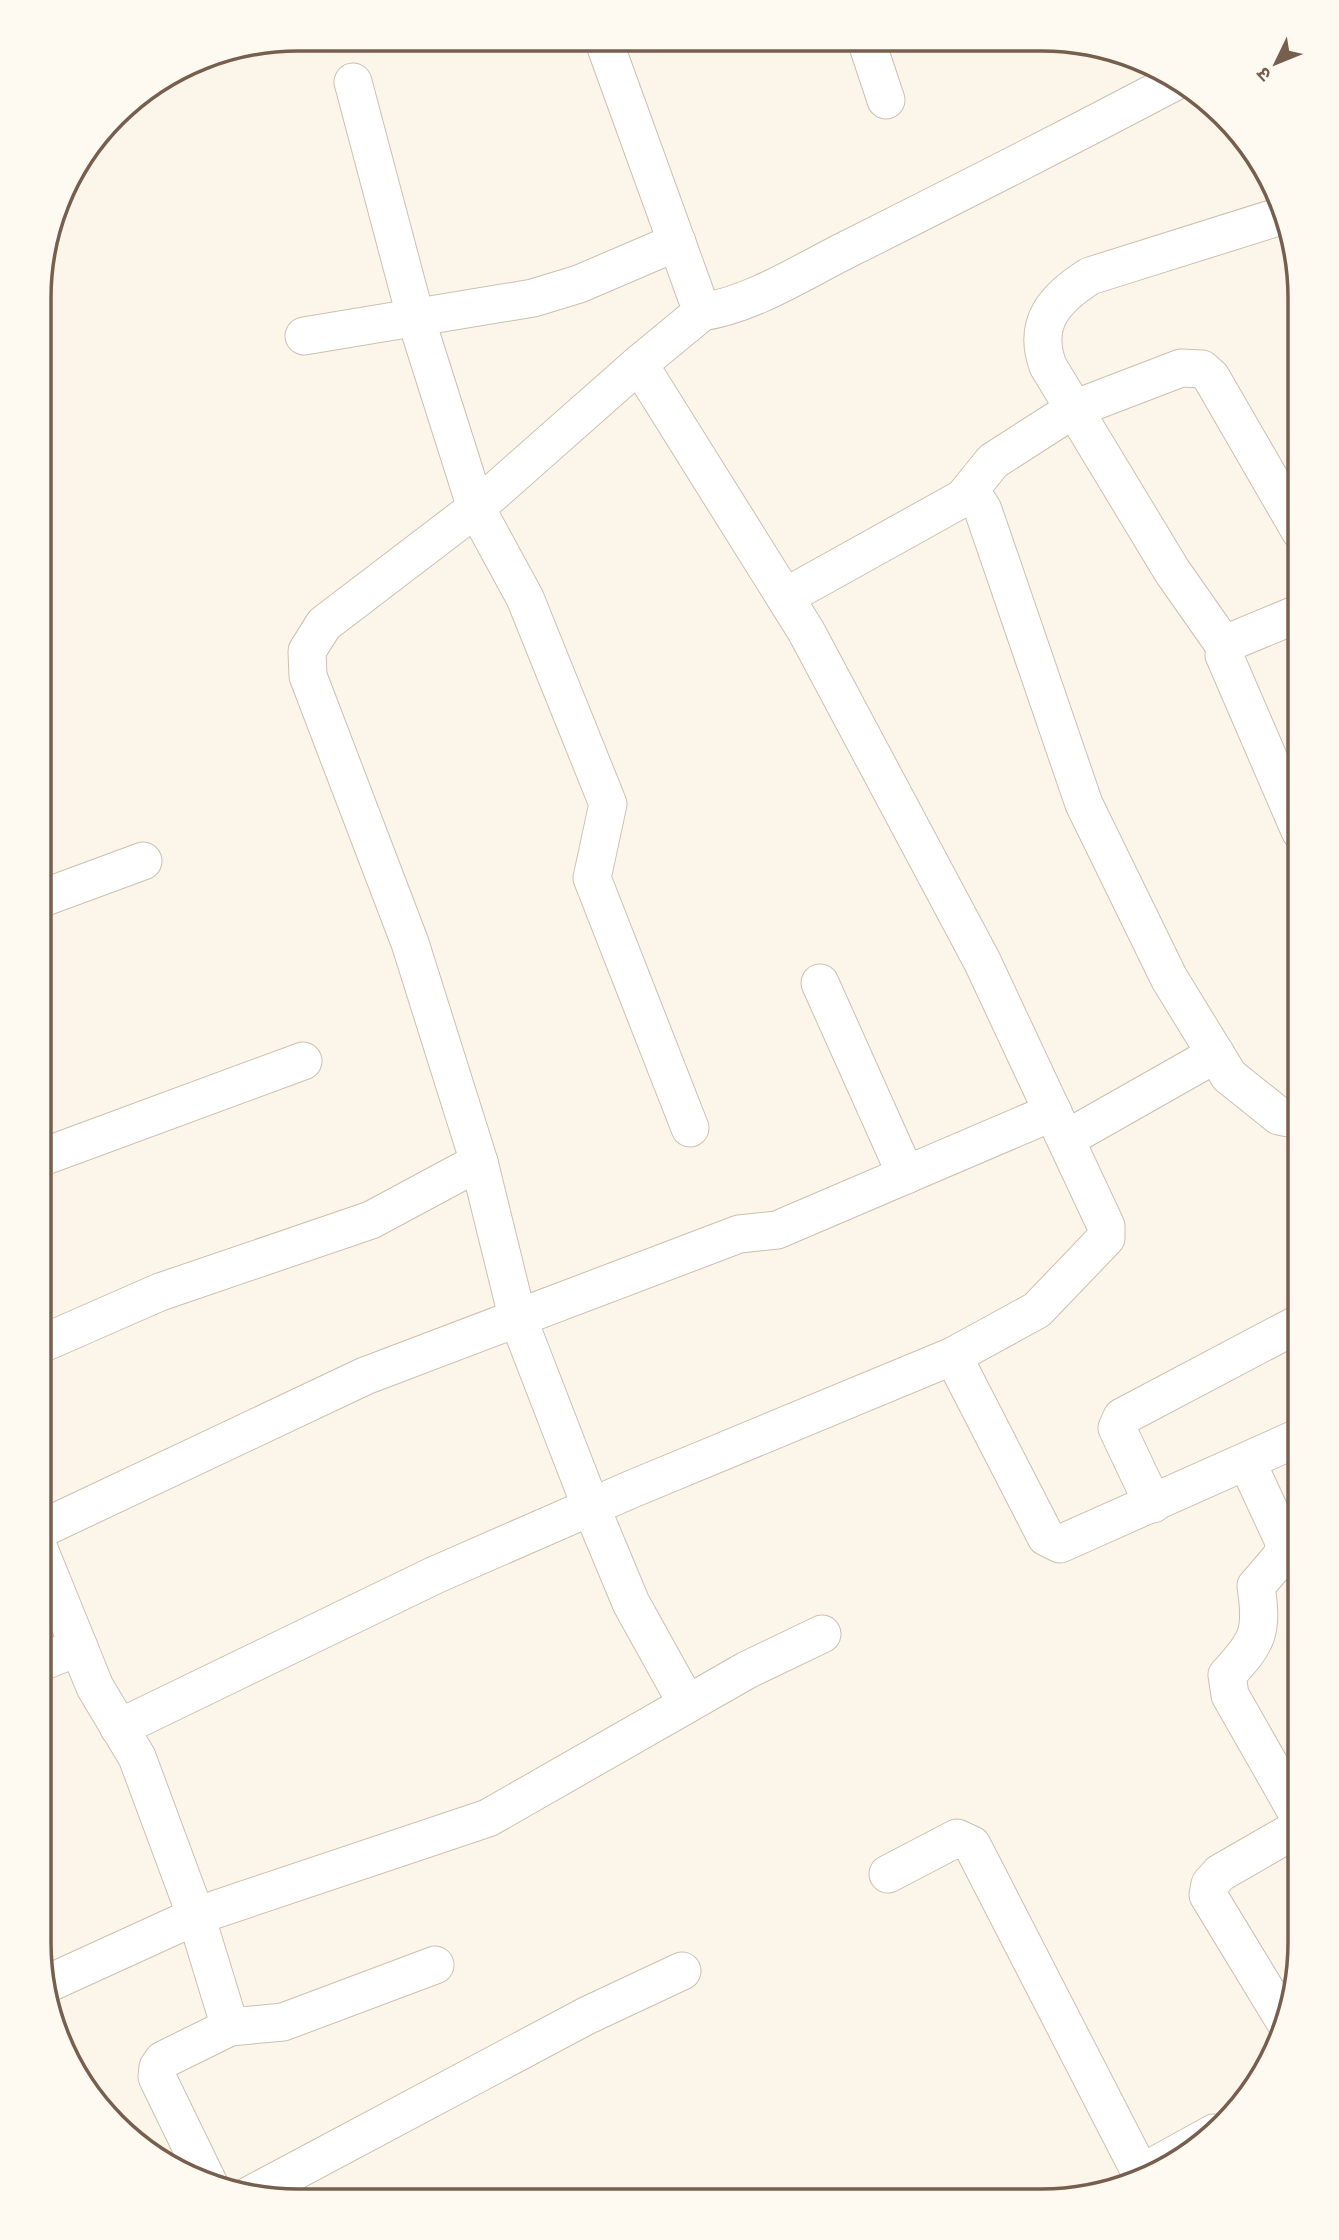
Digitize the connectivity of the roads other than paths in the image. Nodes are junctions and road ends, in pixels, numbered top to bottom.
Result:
1 (607, 51) edge
2 (870, 51) edge
3 (353, 82) dead end
4 (1167, 86) edge
5 (886, 100) dead end
6 (1275, 218) edge
7 (677, 242) junction
8 (702, 312) junction
9 (416, 318) junction
10 (304, 336) dead end
11 (639, 364) junction
12 (1074, 409) junction
13 (963, 498) junction
14 (476, 508) junction
15 (1288, 510) edge
16 (785, 597) junction
17 (1288, 618) edge
18 (1226, 648) junction
19 (1288, 803) edge
20 (144, 861) dead end
21 (51, 895) edge
22 (820, 984) dead end
23 (1216, 1054) junction
24 (303, 1062) dead end
25 (1288, 1118) edge
26 (1059, 1126) junction
27 (690, 1128) dead end
28 (51, 1154) edge
29 (479, 1162) junction
30 (906, 1175) junction
31 (517, 1316) junction
32 (1288, 1329) edge
33 (51, 1340) edge
34 (953, 1356) junction
35 (1288, 1443) edge
36 (1247, 1462) junction
37 (1153, 1504) junction
38 (590, 1507) junction
39 (51, 1524) edge
40 (51, 1578) edge
41 (822, 1634) dead end
42 (79, 1647) junction
43 (51, 1658) edge
44 (687, 1703) junction
45 (119, 1728) junction
46 (1288, 1797) edge
47 (1288, 1834) edge
48 (888, 1874) dead end
49 (196, 1916) junction
50 (435, 1965) dead end
51 (682, 1971) dead end
52 (54, 1981) edge
53 (1278, 2011) edge
54 (230, 2027) junction
55 (1139, 2168) edge
56 (201, 2169) edge
57 (265, 2187) edge

1 - 7 street
2 - 5 street
3 - 9 street
4 - 8 street
6 - 12 street
7 - 8 street
7 - 9 street
8 - 11 street
9 - 10 street
9 - 14 street
11 - 14 street
11 - 16 street
12 - 13 street
12 - 15 street
12 - 18 street
13 - 16 street
13 - 23 street
14 - 27 street
14 - 29 street
16 - 26 street
17 - 18 street
18 - 19 street
20 - 21 street
22 - 30 street
23 - 25 street
23 - 26 street
24 - 28 street
26 - 30 street
26 - 34 street
29 - 31 street
29 - 33 street
30 - 31 street
31 - 38 street
31 - 39 street
32 - 37 street
34 - 37 street
34 - 38 street
35 - 36 street
36 - 37 street
36 - 46 street
38 - 44 street
38 - 45 street
40 - 42 street
41 - 44 street
42 - 43 street
42 - 45 street
44 - 49 street
45 - 49 street
47 - 53 street
48 - 55 street
49 - 52 street
49 - 54 street
50 - 54 street
51 - 57 street
54 - 56 street

